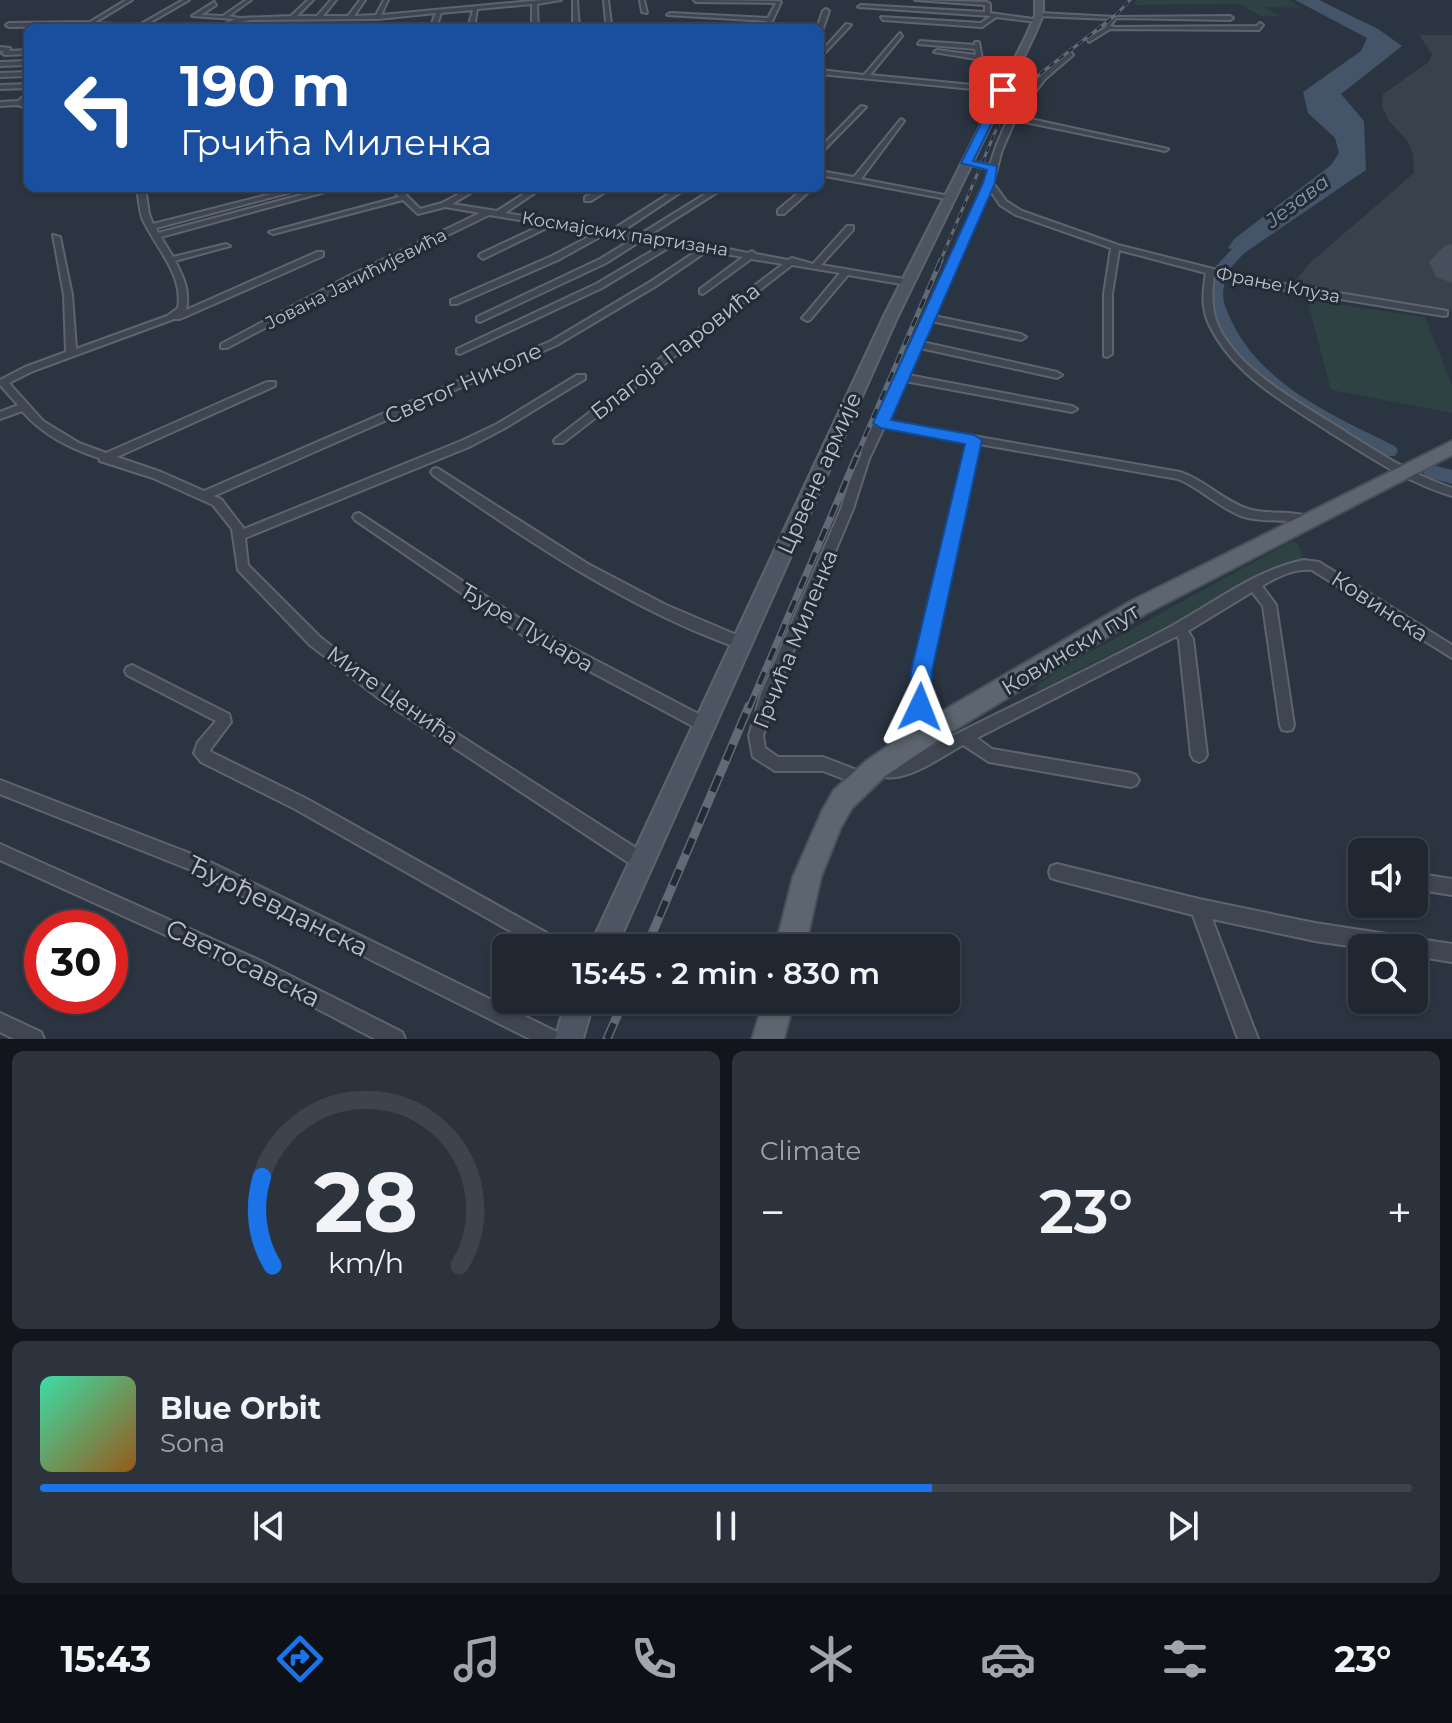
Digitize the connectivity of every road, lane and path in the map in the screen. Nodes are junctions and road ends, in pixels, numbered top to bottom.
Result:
1 (130, 0) edge
2 (311, 0) edge
3 (334, 0) edge
4 (363, 0) edge
5 (386, 0) edge
6 (457, 0) edge
7 (559, 0) edge
8 (575, 0) edge
9 (606, 0) edge
10 (642, 0) edge
11 (917, 0) edge
12 (696, 1) edge
13 (190, 2) edge
14 (518, 2) edge
15 (251, 3) edge
16 (534, 3) junction
17 (214, 4) dead end
18 (861, 7) dead end
19 (475, 10) junction
20 (457, 11) junction
21 (826, 11) dead end
22 (1169, 11) dead end
23 (439, 12) junction
24 (645, 12) dead end
25 (1038, 12) edge
26 (991, 14) junction
27 (670, 15) dead end
28 (378, 17) junction
29 (223, 18) junction
30 (238, 18) junction
31 (292, 18) junction
32 (318, 18) junction
33 (349, 18) junction
34 (883, 18) dead end
35 (1117, 18) junction
36 (1230, 18) dead end
37 (770, 20) junction
38 (609, 22) dead end
39 (89, 24) edge
40 (143, 24) edge
41 (160, 24) edge
42 (228, 24) edge
43 (434, 24) edge
44 (472, 24) edge
45 (535, 24) edge
46 (576, 24) edge
47 (768, 24) edge
48 (821, 24) edge
49 (9, 25) dead end
50 (24, 25) edge
51 (848, 25) dead end
52 (1260, 25) dead end
53 (1108, 28) junction
54 (900, 35) dead end
55 (1089, 40) dead end
56 (920, 43) dead end
57 (0, 49) edge
58 (925, 51) dead end
59 (24, 52) edge
60 (824, 52) edge
61 (1071, 54) dead end
62 (977, 57) junction
63 (24, 63) edge
64 (0, 64) edge
65 (824, 72) edge
66 (24, 74) edge
67 (0, 75) edge
68 (865, 77) junction
69 (1006, 83) junction
70 (24, 86) edge
71 (0, 87) edge
72 (24, 99) edge
73 (19, 103) junction
74 (0, 104) edge
75 (24, 105) edge
76 (863, 107) dead end
77 (1011, 117) junction
78 (901, 121) dead end
79 (824, 148) edge
80 (1165, 149) dead end
81 (966, 163) junction
82 (993, 168) junction
83 (824, 175) edge
84 (856, 180) junction
85 (989, 183) junction
86 (142, 192) edge
87 (289, 192) edge
88 (319, 192) edge
89 (398, 192) edge
90 (456, 192) edge
91 (468, 192) edge
92 (531, 192) edge
93 (600, 192) edge
94 (676, 192) edge
95 (714, 192) edge
96 (804, 192) edge
97 (462, 195) junction
98 (403, 198) junction
99 (949, 198) junction
100 (588, 199) dead end
101 (445, 205) junction
102 (781, 212) dead end
103 (493, 213) junction
104 (552, 223) junction
105 (850, 228) dead end
106 (154, 231) junction
107 (273, 232) dead end
108 (607, 234) junction
109 (56, 237) dead end
110 (643, 238) junction
111 (673, 242) junction
112 (226, 246) dead end
113 (707, 247) junction
114 (1115, 247) junction
115 (320, 254) dead end
116 (752, 254) junction
117 (483, 256) dead end
118 (171, 260) junction
119 (792, 261) junction
120 (816, 265) junction
121 (847, 271) junction
122 (1210, 272) junction
123 (907, 282) junction
124 (703, 291) dead end
125 (454, 302) dead end
126 (1444, 313) dead end
127 (170, 318) junction
128 (807, 318) dead end
129 (928, 318) junction
130 (480, 319) dead end
131 (1021, 337) dead end
132 (917, 344) junction
133 (224, 346) dead end
134 (460, 351) dead end
135 (71, 354) junction
136 (1107, 354) dead end
137 (1057, 375) dead end
138 (581, 377) dead end
139 (902, 377) junction
140 (2, 381) edge
141 (271, 384) dead end
142 (22, 407) junction
143 (1072, 409) dead end
144 (0, 416) edge
145 (881, 423) junction
146 (974, 440) junction
147 (559, 441) dead end
148 (1452, 447) edge
149 (104, 458) junction
150 (437, 472) dead end
151 (1401, 473) junction
152 (1452, 492) edge
153 (206, 495) junction
154 (359, 517) dead end
155 (1307, 520) junction
156 (240, 535) junction
157 (1254, 586) junction
158 (1179, 629) junction
159 (741, 643) junction
160 (1452, 652) edge
161 (132, 671) dead end
162 (703, 724) junction
163 (1287, 725) dead end
164 (965, 738) junction
165 (909, 746) junction
166 (1199, 755) dead end
167 (868, 774) junction
168 (1131, 780) dead end
169 (0, 787) edge
170 (0, 852) edge
171 (641, 861) junction
172 (1057, 872) dead end
173 (1428, 883) edge
174 (1452, 887) edge
175 (1199, 908) junction
176 (532, 934) edge
177 (608, 934) edge
178 (794, 934) edge
179 (1452, 953) edge
180 (576, 1014) edge
181 (775, 1014) edge
182 (0, 1022) edge
183 (34, 1039) edge
184 (395, 1039) edge
185 (550, 1039) edge
186 (569, 1039) edge
187 (768, 1039) edge
188 (1248, 1039) edge

1 - 39 street
2 - 31 street
3 - 32 street
4 - 33 street
5 - 28 street
6 - 20 street
7 - 16 street
8 - 46 street
9 - 38 street
10 - 24 street
11 - 26 street
12 - 37 street
13 - 40 street
13 - 41 street
14 - 16 street
14 - 19 street
15 - 29 street
15 - 30 street
16 - 45 street
17 - 29 street
18 - 26 street
19 - 20 street
19 - 44 street
20 - 23 street
21 - 48 street
22 - 35 street
23 - 28 street
23 - 43 street
25 - 26 street
25 - 35 street
25 - 69 main road, Црвене армије
26 - 34 street
27 - 37 street
28 - 33 street
29 - 30 street
30 - 31 street
30 - 42 street
31 - 32 street
32 - 33 street
35 - 36 street
35 - 53 street
37 - 47 street
49 - 50 street
51 - 60 street
52 - 53 street
53 - 55 street
54 - 68 street
56 - 62 street
57 - 59 street
58 - 62 street
61 - 77 street
62 - 69 street
63 - 64 street
65 - 68 street
66 - 67 street
68 - 69 street
69 - 81 main road, Црвене армије
70 - 71 street
72 - 73 street
73 - 74 street
73 - 75 street
76 - 79 street
77 - 80 street
77 - 82 street
78 - 84 street
81 - 82 street
81 - 99 main road, Црвене армије
82 - 85 street
83 - 84 street
84 - 99 street
85 - 114 street, Фрање Клуза
85 - 129 street, Грчића Миленка
86 - 106 street
87 - 106 street
88 - 106 street
89 - 98 street
90 - 97 street
91 - 97 street
92 - 103 street, Космајских партизана
93 - 100 street
94 - 108 street
95 - 110 street
96 - 102 street
97 - 101 street
98 - 101 street, Космајских партизана
98 - 107 street, Космајских партизана
99 - 123 main road, Црвене армије
101 - 103 street, Космајских партизана
103 - 104 street, Космајских партизана
103 - 133 street, Јована Јанићијевића
104 - 108 street, Космајских партизана
104 - 117 street
105 - 120 street
106 - 118 street
108 - 110 street, Космајских партизана
108 - 125 street
109 - 135 street
110 - 111 street, Космајских партизана
110 - 130 street
111 - 113 street, Космајских партизана
111 - 134 street
112 - 118 street
113 - 116 street, Космајских партизана
113 - 153 street, Светог Николе
114 - 122 street, Фрање Клуза
114 - 136 street
115 - 127 street
116 - 119 street, Космајских партизана
116 - 124 street, Космајских партизана
118 - 127 street
119 - 120 street, Космајских партизана
119 - 147 street, Благоја Паровића
120 - 121 street, Космајских партизана
121 - 123 street, Космајских партизана
121 - 128 street
122 - 126 street, Фрање Клуза
122 - 151 street
123 - 159 main road, Црвене армије
127 - 135 street
129 - 131 street
129 - 132 street, Грчића Миленка
132 - 137 street
132 - 139 street, Грчића Миленка
135 - 140 street
138 - 156 street
139 - 143 street
139 - 145 street, Грчића Миленка
140 - 142 street, Мите Ценића
141 - 149 street
142 - 144 street
142 - 149 street, Мите Ценића
145 - 146 street
145 - 167 street, Грчића Миленка
146 - 155 street
146 - 165 street
148 - 151 main road, Ковински пут
149 - 153 street, Мите Ценића
150 - 159 street
151 - 152 street
151 - 155 main road, Ковински пут
153 - 156 street, Мите Ценића
154 - 162 street, Ђуре Пуцара
155 - 165 main road, Ковински пут
156 - 171 street, Мите Ценића
157 - 158 street, Ковинска
157 - 160 street, Ковинска
157 - 163 street
158 - 164 street, Ковинска
158 - 166 street
159 - 162 main road, Црвене армије
161 - 176 street
162 - 171 main road, Црвене армије
164 - 167 street, Ковинска
164 - 168 street
165 - 167 main road, Ковински пут
167 - 178 main road, Ковински пут
169 - 185 street, Ђурђевданска
170 - 184 street, Светосавска
171 - 177 main road, Црвене армије
172 - 175 street
173 - 174 street
175 - 179 street
175 - 188 street
180 - 186 main road
181 - 187 main road
182 - 183 street

